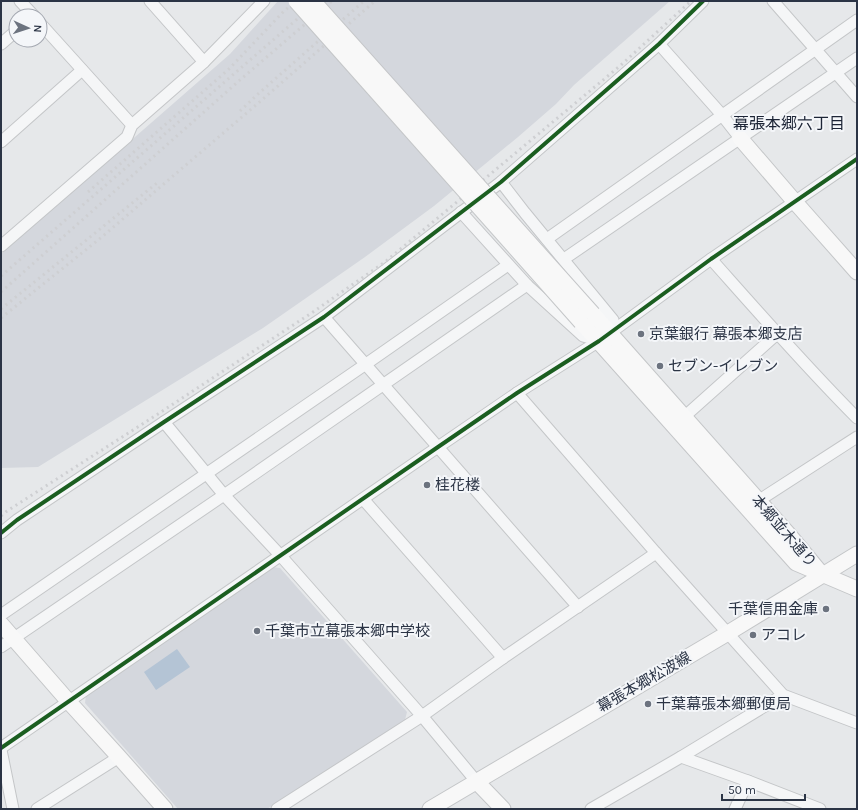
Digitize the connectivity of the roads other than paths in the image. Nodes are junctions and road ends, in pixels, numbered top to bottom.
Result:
1 (150, 1) edge
2 (264, 1) edge
3 (296, 1) edge
4 (313, 1) edge
5 (703, 1) edge
6 (773, 1) edge
7 (857, 20) edge
8 (48, 32) edge
9 (658, 44) junction
10 (815, 49) junction
11 (857, 58) edge
12 (204, 62) junction
13 (82, 70) junction
14 (835, 72) junction
15 (857, 98) edge
16 (722, 116) junction
17 (132, 125) junction
18 (740, 138) junction
19 (1, 142) edge
20 (857, 158) edge
21 (501, 182) junction
22 (795, 202) junction
23 (461, 212) junction
24 (547, 239) junction
25 (1, 246) edge
26 (711, 259) junction
27 (564, 260) junction
28 (508, 265) junction
29 (857, 272) edge
30 (527, 285) junction
31 (324, 317) junction
32 (587, 318) junction
33 (777, 334) junction
34 (604, 337) junction
35 (366, 364) junction
36 (383, 384) junction
37 (517, 393) junction
38 (684, 417) junction
39 (857, 418) edge
40 (164, 422) junction
41 (857, 437) edge
42 (438, 447) junction
43 (206, 474) junction
44 (224, 495) junction
45 (363, 498) junction
46 (758, 501) junction
47 (1, 533) edge
48 (656, 553) junction
49 (857, 554) edge
50 (280, 555) junction
51 (822, 575) junction
52 (857, 589) edge
53 (578, 607) junction
54 (1, 615) edge
55 (1, 624) edge
56 (728, 633) junction
57 (14, 639) junction
58 (1, 647) edge
59 (503, 658) junction
60 (783, 695) junction
61 (69, 702) junction
62 (422, 716) junction
63 (857, 723) edge
64 (1, 749) edge
65 (120, 757) junction
66 (681, 757) junction
67 (476, 781) junction
68 (748, 781) junction
69 (13, 809) edge
70 (37, 809) edge
71 (165, 809) edge
72 (277, 809) edge
73 (430, 809) edge
74 (503, 809) edge
75 (591, 809) edge
76 (735, 809) edge
77 (820, 809) edge

1 - 12 street
2 - 12 street
3 - 32 street, bridge
4 - 32 street, bridge
5 - 9 street
6 - 10 street
7 - 10 street
8 - 13 street
9 - 16 street
9 - 21 street
10 - 14 street
10 - 16 street
11 - 14 street
12 - 17 street
13 - 17 street
13 - 19 street
14 - 15 street
14 - 18 street
16 - 18 street
16 - 24 street
17 - 25 street
18 - 22 street
18 - 27 street
20 - 22 street
21 - 23 street
21 - 24 street
22 - 26 street
22 - 29 street
23 - 28 street
23 - 31 street
24 - 27 street
26 - 33 street
26 - 34 street
27 - 34 street
28 - 30 street
28 - 35 street
30 - 34 street
30 - 36 street
31 - 35 street
31 - 40 street
32 - 34 street, 本郷並木通り
33 - 38 street
33 - 39 street
34 - 37 street
34 - 38 street, 本郷並木通り
34 - 51 street, 本郷並木通り
35 - 36 street
35 - 43 street
36 - 42 street
36 - 44 street
37 - 42 street
37 - 48 street
38 - 46 street, 本郷並木通り
40 - 43 street
40 - 47 street
41 - 46 street
42 - 45 street
42 - 53 street
43 - 44 street
43 - 54 street
44 - 50 street
44 - 57 street
45 - 50 street
45 - 59 street
46 - 51 street, 本郷並木通り
48 - 53 street
48 - 56 street
49 - 51 street, 幕張本郷松波線
50 - 61 street
50 - 62 street
51 - 52 street
51 - 56 street, 幕張本郷松波線
53 - 59 street
55 - 57 street
56 - 60 street
56 - 67 street, 幕張本郷松波線
57 - 58 street
57 - 61 street
59 - 62 street
60 - 63 street
60 - 66 street
61 - 64 street
61 - 65 street
62 - 67 street
62 - 72 street
64 - 69 street
65 - 70 street
65 - 71 street
66 - 68 street
66 - 75 street
67 - 73 street, 幕張本郷松波線
67 - 74 street
68 - 76 street
68 - 77 street

